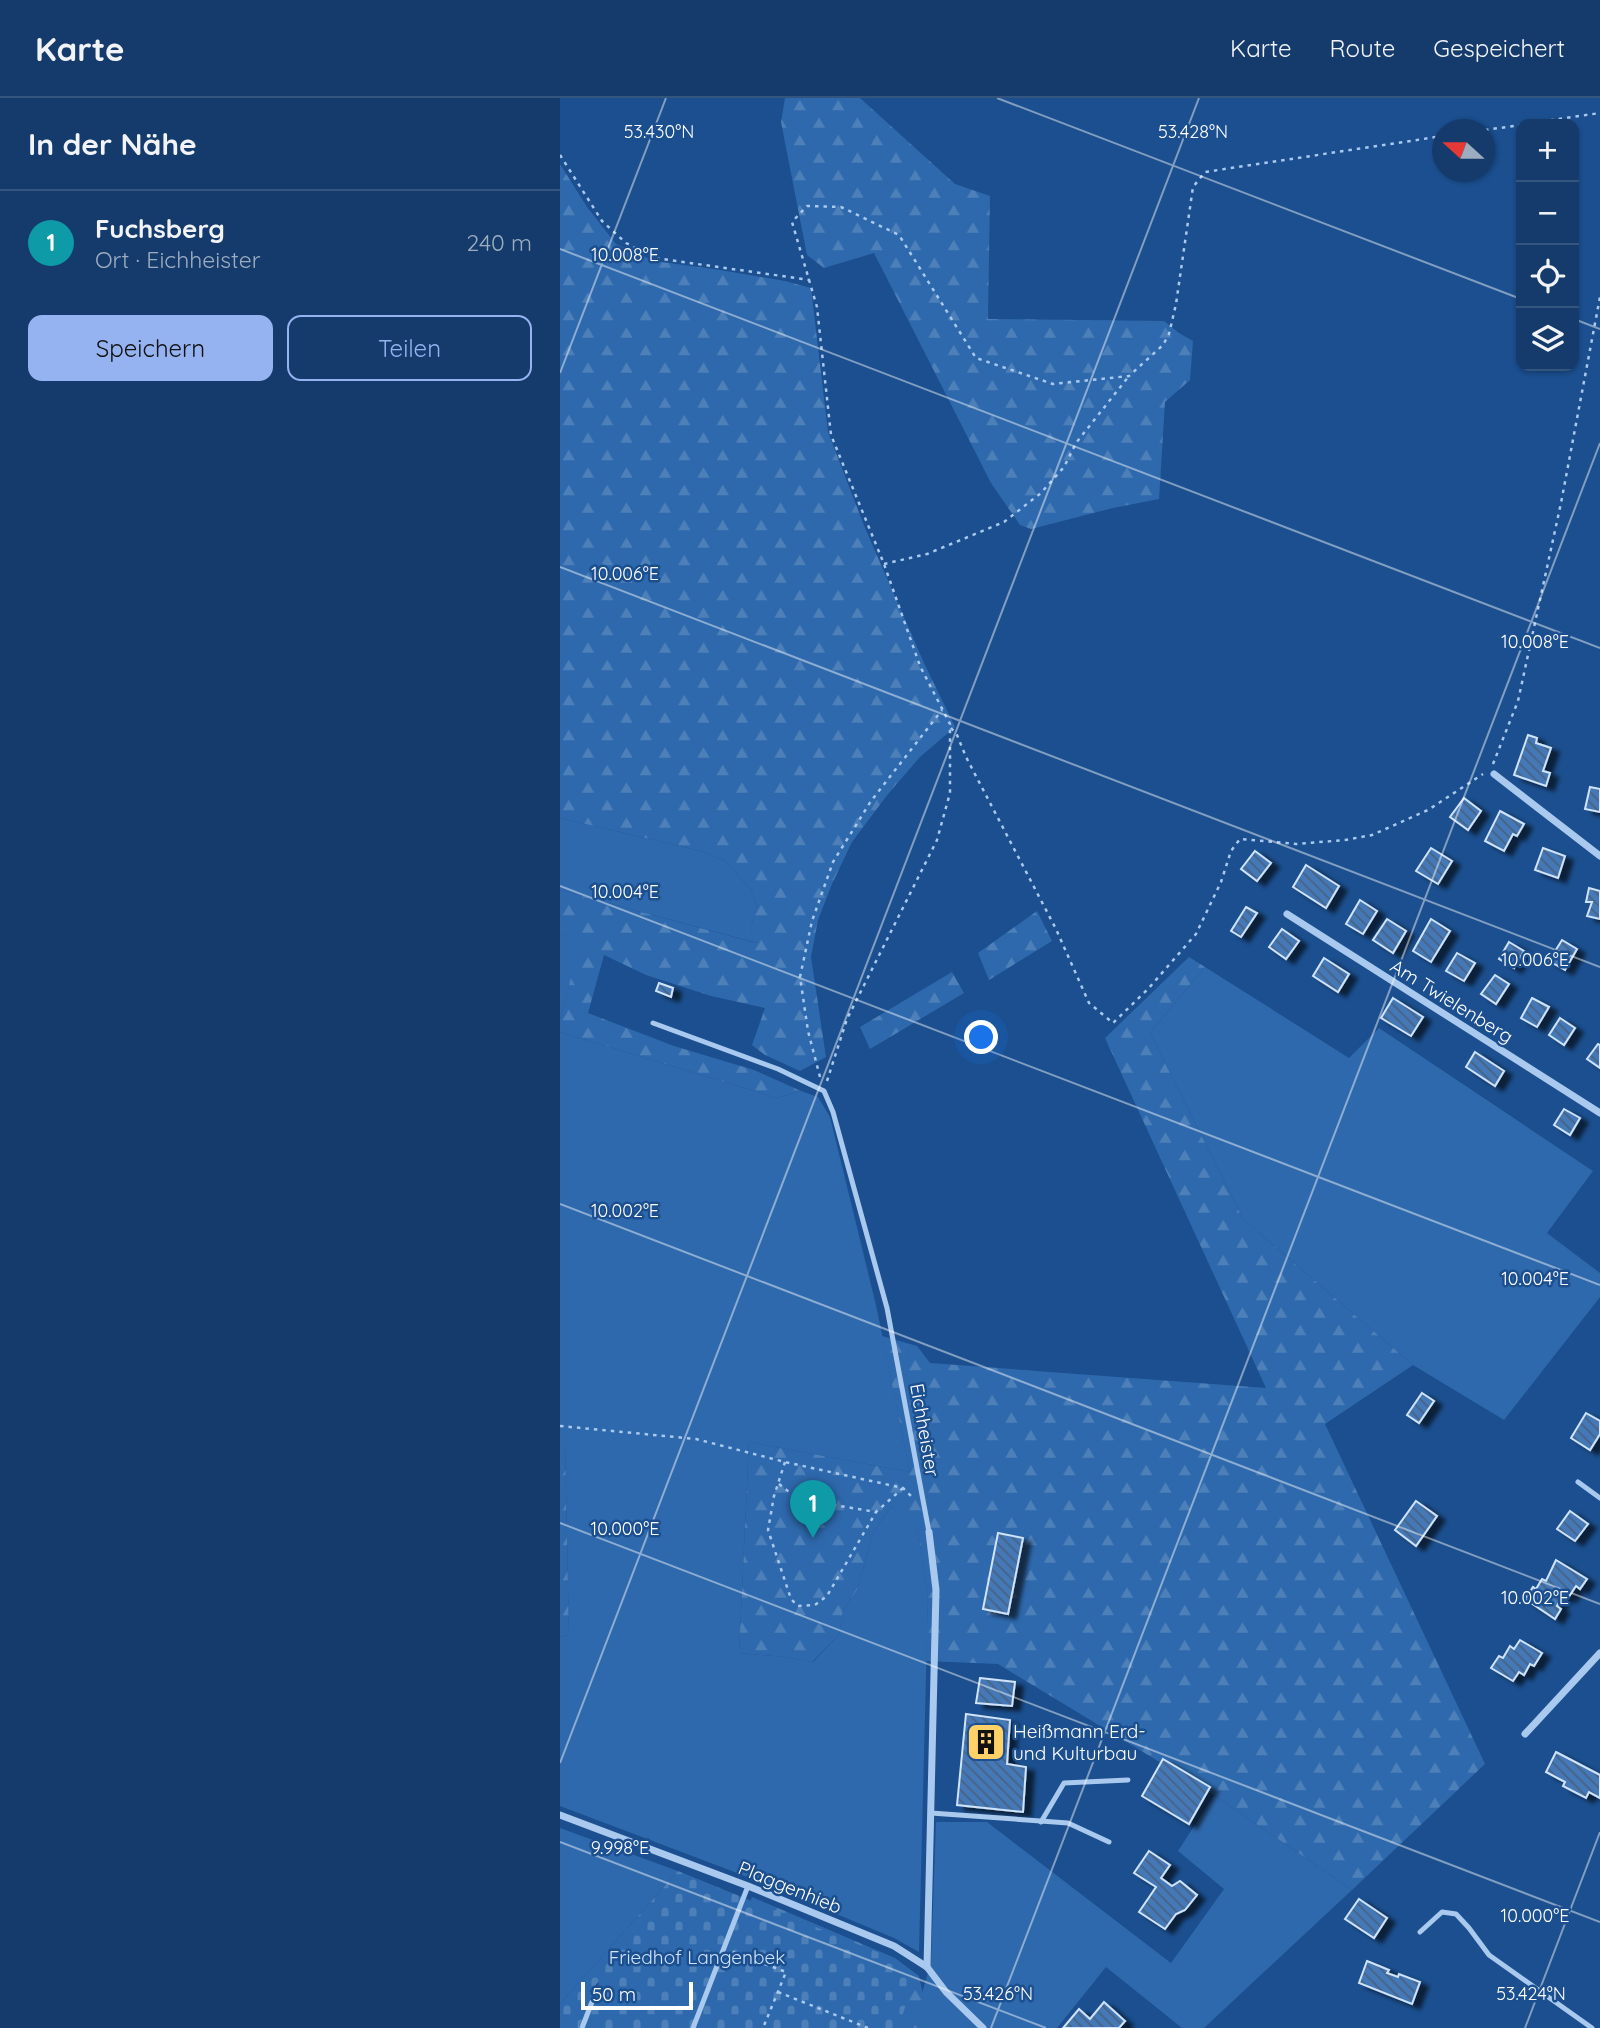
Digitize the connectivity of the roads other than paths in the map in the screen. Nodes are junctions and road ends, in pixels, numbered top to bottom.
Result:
1 (1494, 774) dead end
2 (1600, 856) edge
3 (1287, 915) dead end
4 (653, 1023) dead end
5 (1600, 1113) edge
6 (1578, 1482) dead end
7 (1600, 1498) edge
8 (929, 1532) joint
9 (1600, 1653) edge
10 (1525, 1734) dead end
11 (1128, 1780) dead end
12 (931, 1813) junction
13 (560, 1815) edge
14 (1041, 1822) junction
15 (1109, 1842) dead end
16 (748, 1886) junction
17 (1420, 1932) dead end
18 (927, 1966) junction
19 (592, 2002) dead end
20 (582, 2028) edge
21 (693, 2028) edge
22 (983, 2028) edge
23 (1592, 2028) edge

1 - 2 street
3 - 5 street, Am Twielenberg
4 - 8 lane, Eichheister
6 - 7 lane
8 - 12 street, Eichheister
9 - 10 street
11 - 14 lane
12 - 14 lane
12 - 18 street, Eichheister
13 - 16 street, Plaggenhieb
14 - 15 lane
16 - 18 street, Plaggenhieb
16 - 21 lane
17 - 23 lane
18 - 22 street, Plaggenhieb
19 - 20 lane

